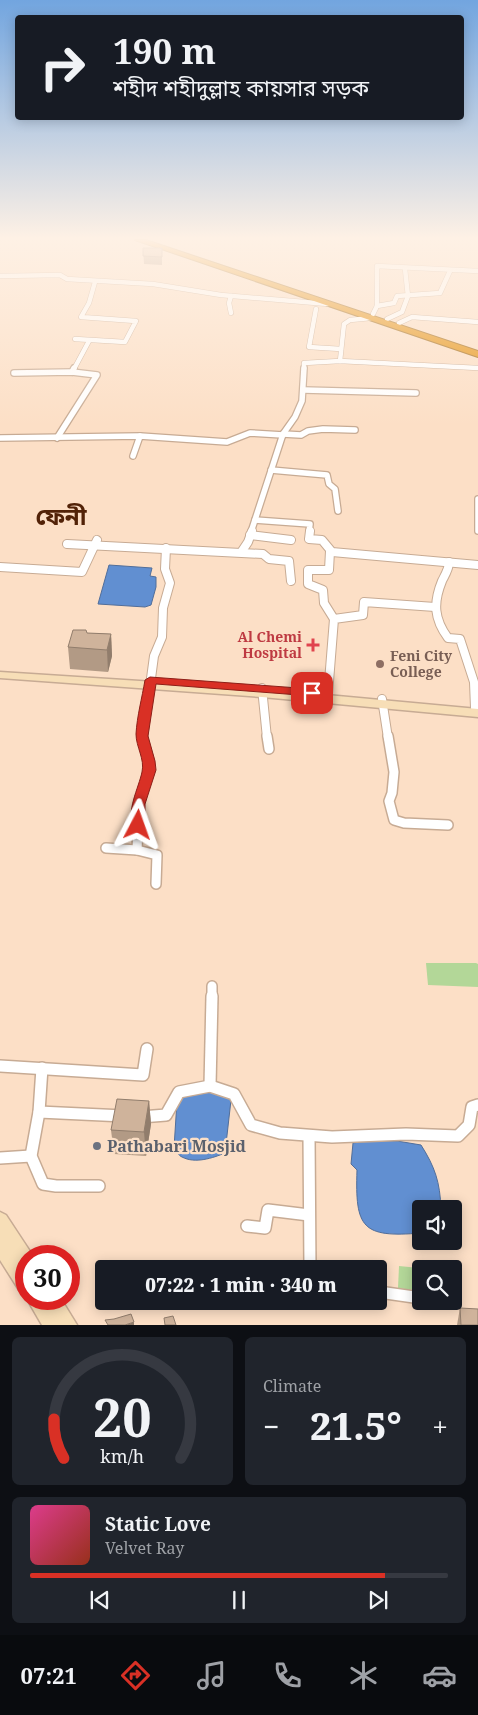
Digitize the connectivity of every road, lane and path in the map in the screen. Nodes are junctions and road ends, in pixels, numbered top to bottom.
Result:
1 (89, 302) edge
2 (229, 302) edge
3 (302, 302) edge
4 (322, 302) edge
5 (331, 302) edge
6 (377, 302) edge
7 (394, 302) edge
8 (406, 302) edge
9 (328, 304) junction
10 (377, 306) junction
11 (316, 309) dead end
12 (231, 313) dead end
13 (372, 316) junction
14 (387, 319) junction
15 (478, 322) edge
16 (399, 323) junction
17 (75, 339) dead end
18 (90, 341) junction
19 (341, 349) junction
20 (478, 349) edge
21 (478, 354) edge
22 (340, 362) junction
23 (478, 368) edge
24 (72, 372) junction
25 (14, 373) dead end
26 (304, 390) junction
27 (416, 393) dead end
28 (355, 430) dead end
29 (283, 435) junction
30 (140, 436) junction
31 (0, 438) edge
32 (58, 438) junction
33 (133, 456) dead end
34 (271, 470) junction
35 (478, 499) edge
36 (338, 511) dead end
37 (255, 520) junction
38 (478, 531) edge
39 (250, 535) junction
40 (291, 540) dead end
41 (96, 543) junction
42 (67, 544) dead end
43 (166, 548) junction
44 (330, 551) junction
45 (242, 552) junction
46 (449, 562) junction
47 (478, 565) edge
48 (0, 566) edge
49 (291, 581) dead end
50 (435, 607) junction
51 (334, 619) junction
52 (0, 670) edge
53 (0, 675) edge
54 (150, 683) junction
55 (262, 691) junction
56 (328, 694) junction
57 (382, 702) junction
58 (477, 709) edge
59 (269, 749) dead end
60 (448, 825) dead end
61 (106, 848) dead end
62 (138, 850) junction
63 (156, 884) dead end
64 (212, 986) dead end
65 (147, 1049) dead end
66 (0, 1066) edge
67 (42, 1068) junction
68 (210, 1086) junction
69 (478, 1105) edge
70 (39, 1112) junction
71 (309, 1136) junction
72 (31, 1156) junction
73 (0, 1158) edge
74 (99, 1186) dead end
75 (309, 1215) junction
76 (0, 1221) edge
77 (247, 1226) dead end
78 (0, 1243) edge
79 (15, 1245) edge
80 (310, 1260) edge
81 (15, 1266) edge
82 (387, 1293) edge
83 (412, 1297) edge
84 (44, 1310) edge
85 (57, 1310) edge
86 (54, 1325) edge
87 (67, 1325) edge

1 - 18 street
2 - 12 street
3 - 9 street
4 - 9 highway
5 - 13 highway
6 - 10 street
7 - 10 street
8 - 14 street
9 - 13 highway
10 - 13 street
11 - 19 street
13 - 14 highway
13 - 19 street
13 - 21 highway
14 - 16 highway
15 - 16 street
16 - 20 highway
17 - 18 street
18 - 24 street
19 - 22 street
22 - 23 street
22 - 26 street
24 - 25 street
24 - 32 street
26 - 27 street
26 - 29 street
28 - 29 street
29 - 30 street
29 - 34 street
30 - 32 street
30 - 33 street
31 - 32 street
34 - 36 street
34 - 37 street
35 - 38 street
37 - 39 street
37 - 44 street
39 - 40 street
39 - 45 street
41 - 42 street
41 - 43 street
41 - 48 street
43 - 45 street
43 - 54 street
44 - 46 street
44 - 51 street
45 - 49 street
46 - 47 street
46 - 50 street
50 - 51 street
50 - 58 street
51 - 56 street
52 - 54 main road
53 - 54 main road
54 - 55 main road
54 - 62 street
55 - 56 main road
55 - 57 main road
55 - 59 street
56 - 57 main road
57 - 58 main road
57 - 60 street
61 - 62 street
62 - 63 street
64 - 68 street
65 - 67 street
66 - 67 street
67 - 70 street
68 - 70 street
68 - 71 street
69 - 71 street
70 - 72 street
71 - 75 street
72 - 73 street
72 - 74 street
75 - 77 street
75 - 80 street
76 - 79 main road
78 - 81 main road
82 - 83 street
84 - 86 main road
85 - 87 main road

